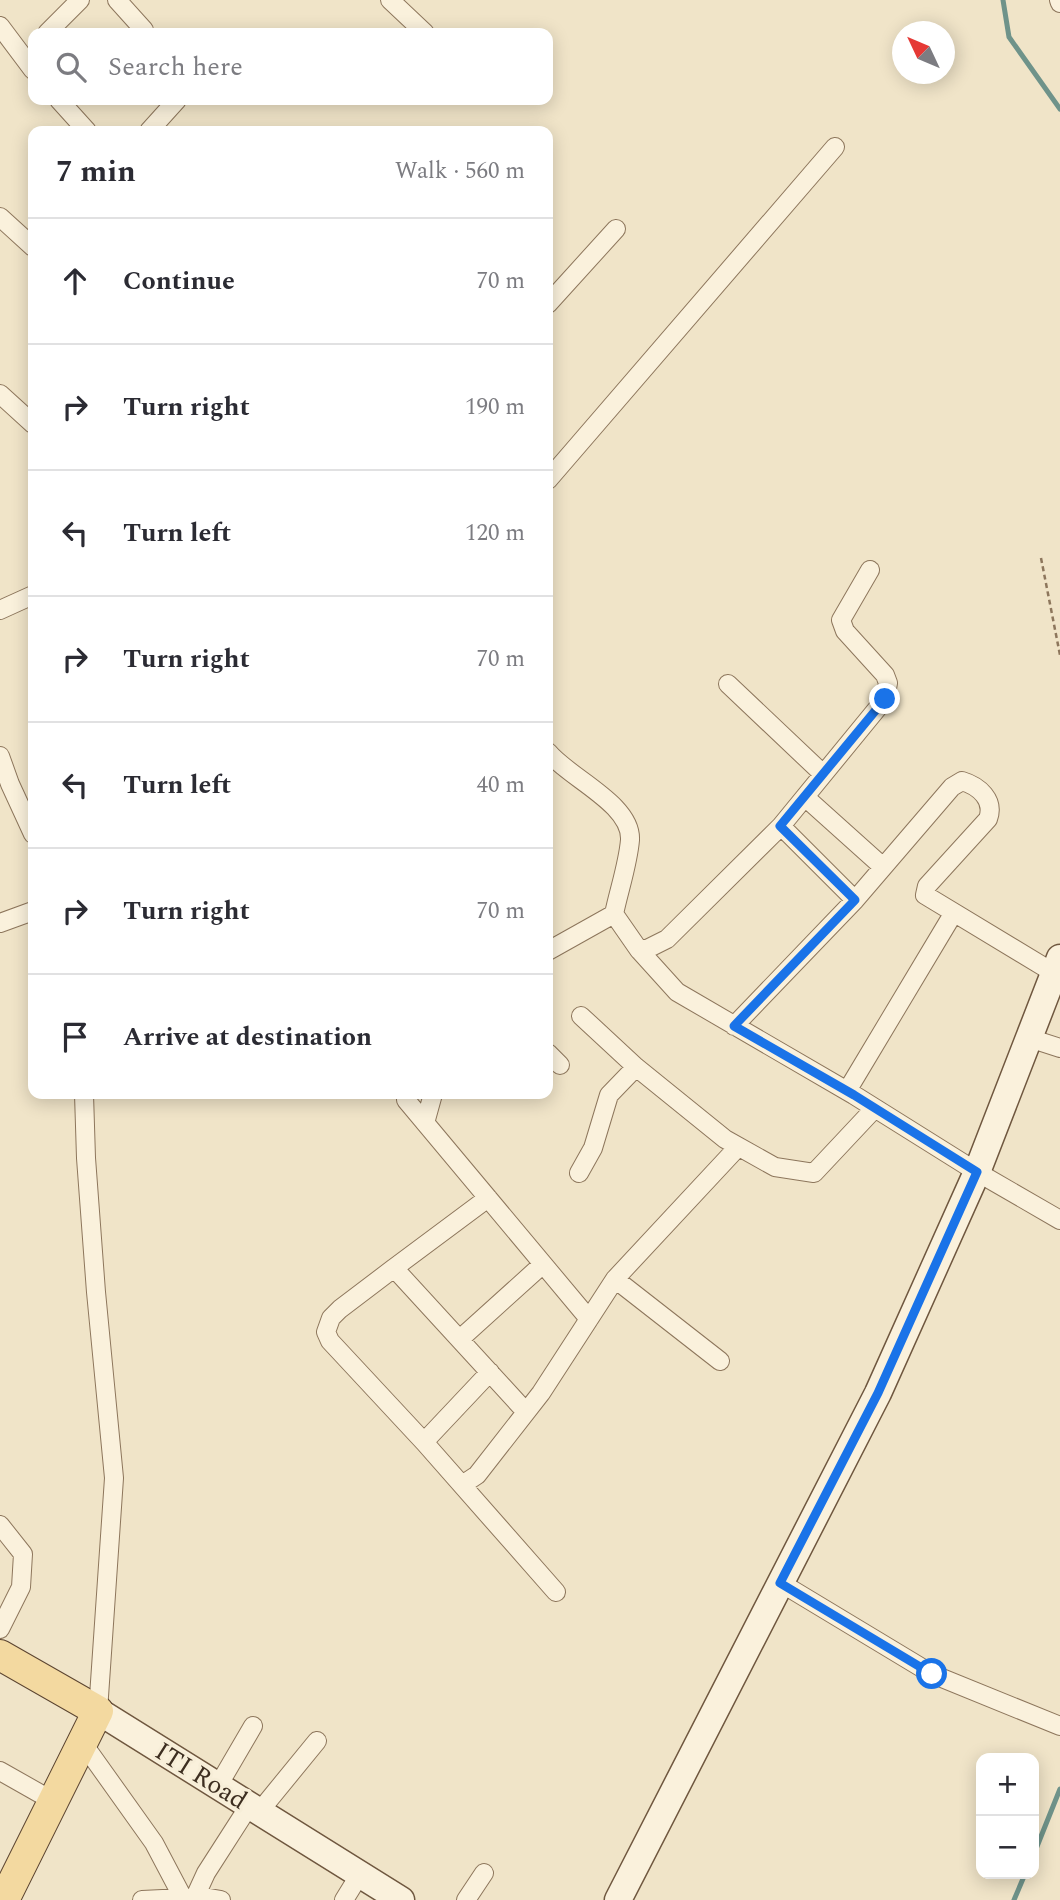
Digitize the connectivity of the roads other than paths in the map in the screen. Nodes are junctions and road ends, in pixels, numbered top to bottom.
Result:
1 (80, 0) edge
2 (117, 0) edge
3 (390, 0) edge
4 (0, 26) edge
5 (52, 28) edge
6 (142, 28) edge
7 (420, 28) edge
8 (28, 56) edge
9 (64, 105) edge
10 (172, 105) edge
11 (82, 126) edge
12 (154, 126) edge
13 (835, 147) dead end
14 (0, 217) edge
15 (616, 229) dead end
16 (28, 242) edge
17 (553, 298) edge
18 (0, 394) edge
19 (28, 419) edge
20 (553, 474) edge
21 (870, 570) dead end
22 (28, 597) edge
23 (0, 610) edge
24 (728, 684) dead end
25 (0, 756) edge
26 (553, 756) edge
27 (823, 774) junction
28 (805, 797) junction
29 (28, 823) edge
30 (780, 826) junction
31 (883, 867) junction
32 (855, 900) junction
33 (28, 913) edge
34 (614, 914) junction
35 (953, 914) junction
36 (0, 923) edge
37 (553, 948) edge
38 (639, 950) junction
39 (1057, 966) edge
40 (581, 1016) dead end
41 (734, 1026) junction
42 (1029, 1038) junction
43 (1060, 1048) edge
44 (636, 1067) junction
45 (847, 1091) junction
46 (84, 1099) edge
47 (432, 1099) edge
48 (406, 1100) dead end
49 (875, 1108) junction
50 (425, 1123) junction
51 (738, 1147) junction
52 (977, 1172) junction
53 (579, 1173) dead end
54 (488, 1198) junction
55 (1060, 1220) edge
56 (543, 1264) junction
57 (394, 1268) junction
58 (615, 1279) junction
59 (589, 1319) junction
60 (460, 1339) junction
61 (720, 1361) dead end
62 (490, 1373) junction
63 (526, 1412) junction
64 (424, 1442) junction
65 (462, 1485) junction
66 (0, 1525) edge
67 (780, 1583) junction
68 (556, 1592) dead end
69 (0, 1629) edge
70 (0, 1655) edge
71 (98, 1711) junction
72 (1055, 1724) edge
73 (253, 1726) dead end
74 (82, 1741) junction
75 (317, 1741) dead end
76 (0, 1771) edge
77 (218, 1786) junction
78 (53, 1801) junction
79 (254, 1809) junction
80 (484, 1873) dead end
81 (360, 1874) junction
82 (6, 1879) edge
83 (189, 1898) junction
84 (153, 1900) edge
85 (221, 1900) edge
86 (344, 1900) edge
87 (401, 1900) edge
88 (466, 1900) edge
89 (618, 1900) edge

1 - 5 street
2 - 6 street
3 - 7 street
4 - 8 street
9 - 11 street
10 - 12 street
13 - 20 street
14 - 16 street
15 - 17 street
18 - 19 street
21 - 27 street
22 - 23 street
24 - 27 street
25 - 29 street
26 - 34 street
27 - 28 street
28 - 30 street
28 - 31 street
30 - 32 street
30 - 38 street
31 - 32 street
31 - 35 street
32 - 41 street
33 - 36 street
34 - 37 street
34 - 38 street
35 - 39 street
35 - 45 street
38 - 41 street
39 - 42 main road
40 - 44 street
41 - 45 street
42 - 43 street
42 - 52 main road
44 - 51 street
44 - 53 street
45 - 49 street
46 - 71 street
47 - 50 street
48 - 50 street
49 - 51 street
49 - 52 street
50 - 54 street
51 - 58 street
52 - 55 street
52 - 67 main road
54 - 56 street
54 - 57 street
56 - 59 street
56 - 60 street
57 - 60 street
57 - 64 street
58 - 59 street
58 - 61 street
59 - 63 street
60 - 62 street
62 - 63 street
62 - 64 street
63 - 65 street
64 - 65 street
65 - 68 street
66 - 69 street
67 - 72 street
67 - 89 main road
70 - 71 main road, ITI Road
71 - 74 main road
71 - 77 main road, ITI Road
73 - 77 street
74 - 78 main road
74 - 83 street
75 - 79 street
76 - 78 street
77 - 79 main road, ITI Road
78 - 82 main road
79 - 81 main road, ITI Road
79 - 83 street
80 - 88 street
81 - 86 street
81 - 87 main road, ITI Road
83 - 84 street
83 - 85 street

